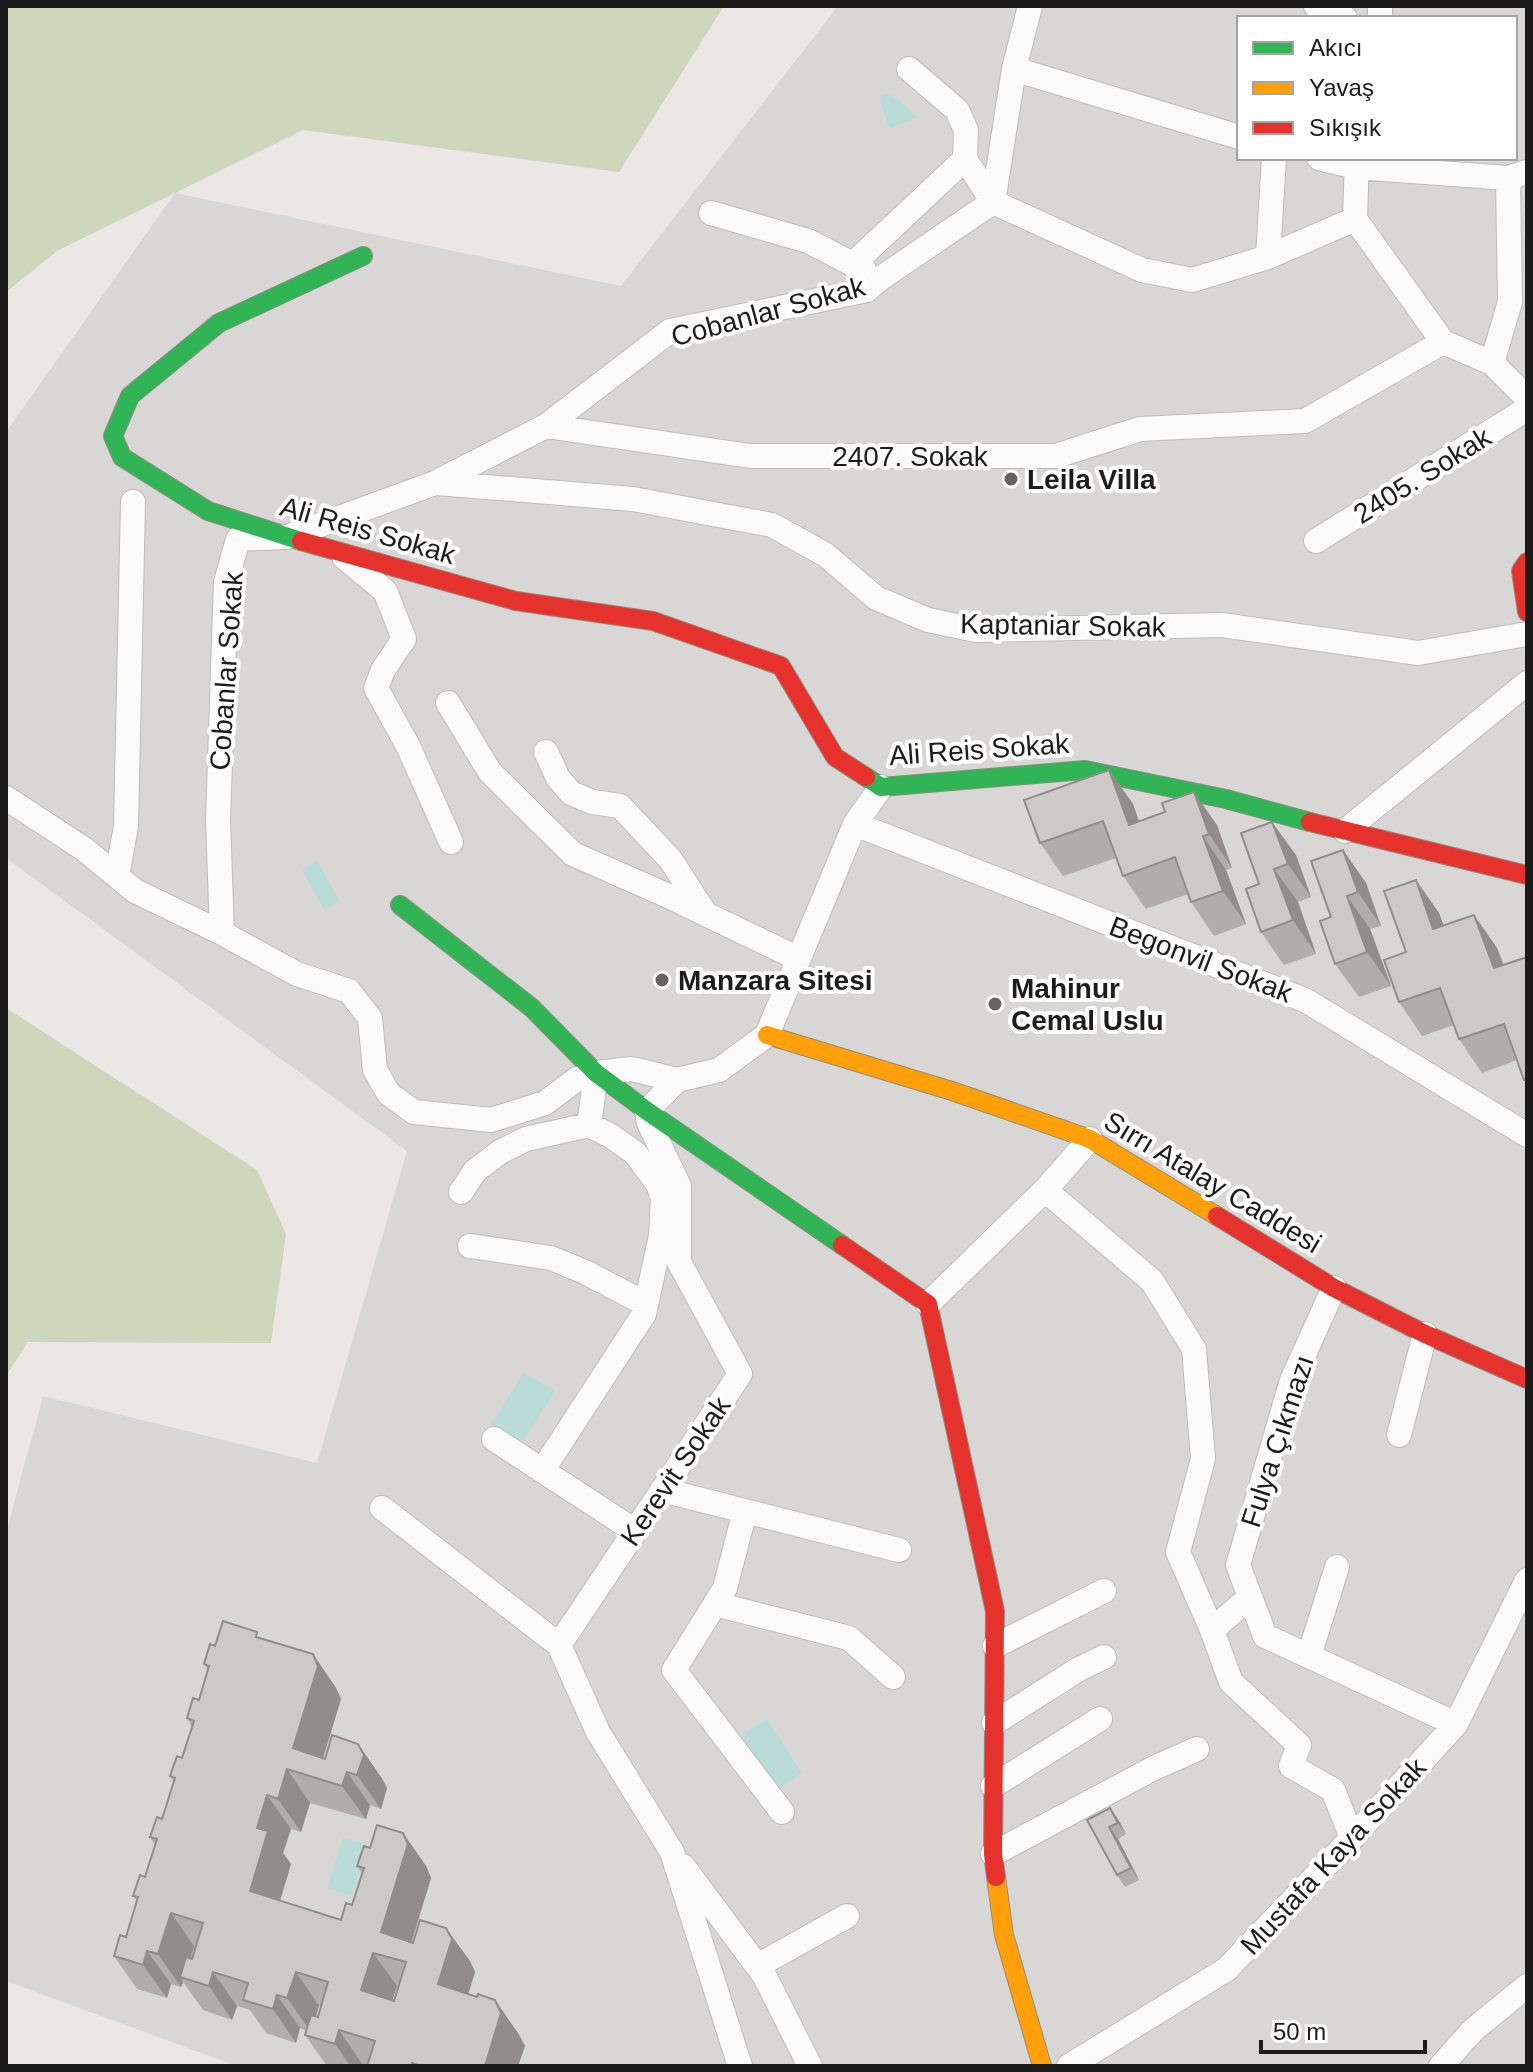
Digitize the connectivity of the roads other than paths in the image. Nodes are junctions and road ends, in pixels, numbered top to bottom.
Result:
1 (1030, 6) edge
2 (1316, 6) edge
3 (1340, 16) edge
4 (909, 69) dead end
5 (1014, 69) junction
6 (1237, 136) edge
7 (965, 159) junction
8 (1274, 160) edge
9 (1357, 162) edge
10 (1518, 175) edge
11 (993, 202) junction
12 (711, 213) dead end
13 (1355, 219) junction
14 (363, 256) dead end
15 (1268, 257) junction
16 (853, 264) junction
17 (881, 278) junction
18 (1443, 342) junction
19 (1492, 363) junction
20 (1527, 398) edge
21 (1527, 409) edge
22 (546, 426) junction
23 (435, 483) junction
24 (133, 502) dead end
25 (287, 537) junction
26 (1316, 541) dead end
27 (336, 551) junction
28 (1527, 562) edge
29 (1527, 612) edge
30 (1527, 634) edge
31 (1527, 683) edge
32 (448, 703) dead end
33 (546, 752) dead end
34 (881, 787) junction
35 (6, 798) edge
36 (855, 824) junction
37 (1345, 831) junction
38 (451, 842) dead end
39 (117, 876) junction
40 (1523, 876) edge
41 (400, 905) dead end
42 (707, 915) junction
43 (222, 933) junction
44 (799, 959) junction
45 (767, 1035) junction
46 (596, 1073) junction
47 (677, 1080) junction
48 (647, 1111) junction
49 (589, 1125) junction
50 (1527, 1135) edge
51 (1090, 1139) junction
52 (1045, 1190) junction
53 (461, 1192) dead end
54 (470, 1246) dead end
55 (1334, 1288) junction
56 (646, 1304) junction
57 (928, 1304) junction
58 (1425, 1334) junction
59 (1527, 1379) edge
60 (1399, 1435) dead end
61 (494, 1439) dead end
62 (542, 1471) junction
63 (662, 1490) junction
64 (382, 1508) dead end
65 (745, 1511) junction
66 (635, 1531) junction
67 (899, 1550) dead end
68 (1337, 1567) dead end
69 (1527, 1580) edge
70 (1104, 1591) dead end
71 (1250, 1597) junction
72 (715, 1604) junction
73 (1212, 1630) junction
74 (559, 1645) junction
75 (995, 1646) junction
76 (1309, 1656) junction
77 (1104, 1657) dead end
78 (893, 1677) dead end
79 (1100, 1719) dead end
80 (994, 1723) junction
81 (1456, 1724) junction
82 (1197, 1749) dead end
83 (993, 1786) junction
84 (782, 1812) dead end
85 (1352, 1838) junction
86 (672, 1852) junction
87 (993, 1854) junction
88 (847, 1916) dead end
89 (757, 1966) junction
90 (1527, 1986) edge
91 (740, 2066) edge
92 (810, 2066) edge
93 (1042, 2066) edge
94 (1069, 2066) edge
95 (1441, 2066) edge

1 - 5 street
2 - 3 street
4 - 7 street
5 - 6 street
5 - 11 street
7 - 11 street
7 - 16 street
8 - 15 street
9 - 10 street
9 - 13 street
10 - 19 street
11 - 15 street
11 - 17 street, Cobanlar Sokak
12 - 16 street
13 - 15 street
13 - 18 street
14 - 25 street, Ali Reis Sokak
16 - 17 street
17 - 22 street, Cobanlar Sokak
18 - 19 street
18 - 22 street, 2407. Sokak
19 - 20 street
21 - 26 street, 2405. Sokak
22 - 23 street, Cobanlar Sokak
23 - 25 street, Cobanlar Sokak
23 - 30 street, Kaptaniar Sokak
24 - 39 street
25 - 27 street, Ali Reis Sokak
25 - 43 street, Cobanlar Sokak
27 - 34 street, Ali Reis Sokak
27 - 38 street
28 - 29 street
31 - 37 street
32 - 42 street
33 - 42 street
34 - 36 street
34 - 37 street, Ali Reis Sokak
35 - 39 street
36 - 44 street
36 - 50 street, Begonvil Sokak
37 - 40 street, Ali Reis Sokak
39 - 43 street
41 - 46 street
42 - 44 street
43 - 46 street
44 - 45 street
45 - 47 street
45 - 51 street, Sırrı Atalay Caddesi
46 - 47 street
46 - 48 street
46 - 49 street
47 - 48 street
48 - 57 street
48 - 63 street, Kerevit Sokak
49 - 53 street
49 - 56 street
51 - 52 street
51 - 55 street, Sırrı Atalay Caddesi
52 - 57 street
52 - 73 street
54 - 56 street
55 - 58 street, Sırrı Atalay Caddesi
55 - 71 street, Fulya Çıkmazı
56 - 62 street
57 - 75 street
58 - 59 street, Sırrı Atalay Caddesi
58 - 60 street
61 - 62 street
62 - 66 street
63 - 65 street
63 - 66 street, Kerevit Sokak
64 - 74 street
65 - 67 street
65 - 72 street
66 - 74 street, Kerevit Sokak
68 - 76 street
69 - 81 street, Mustafa Kaya Sokak
70 - 75 street
71 - 73 street
71 - 76 street, Fulya Çıkmazı
72 - 78 street
72 - 84 street
73 - 85 street
74 - 86 street
75 - 80 street
76 - 81 street, Fulya Çıkmazı
77 - 80 street
79 - 83 street
80 - 83 street
81 - 85 street, Mustafa Kaya Sokak
82 - 87 street
83 - 87 street
85 - 94 street, Mustafa Kaya Sokak
86 - 89 street
86 - 91 street
87 - 93 street
88 - 89 street
89 - 92 street
90 - 95 street

